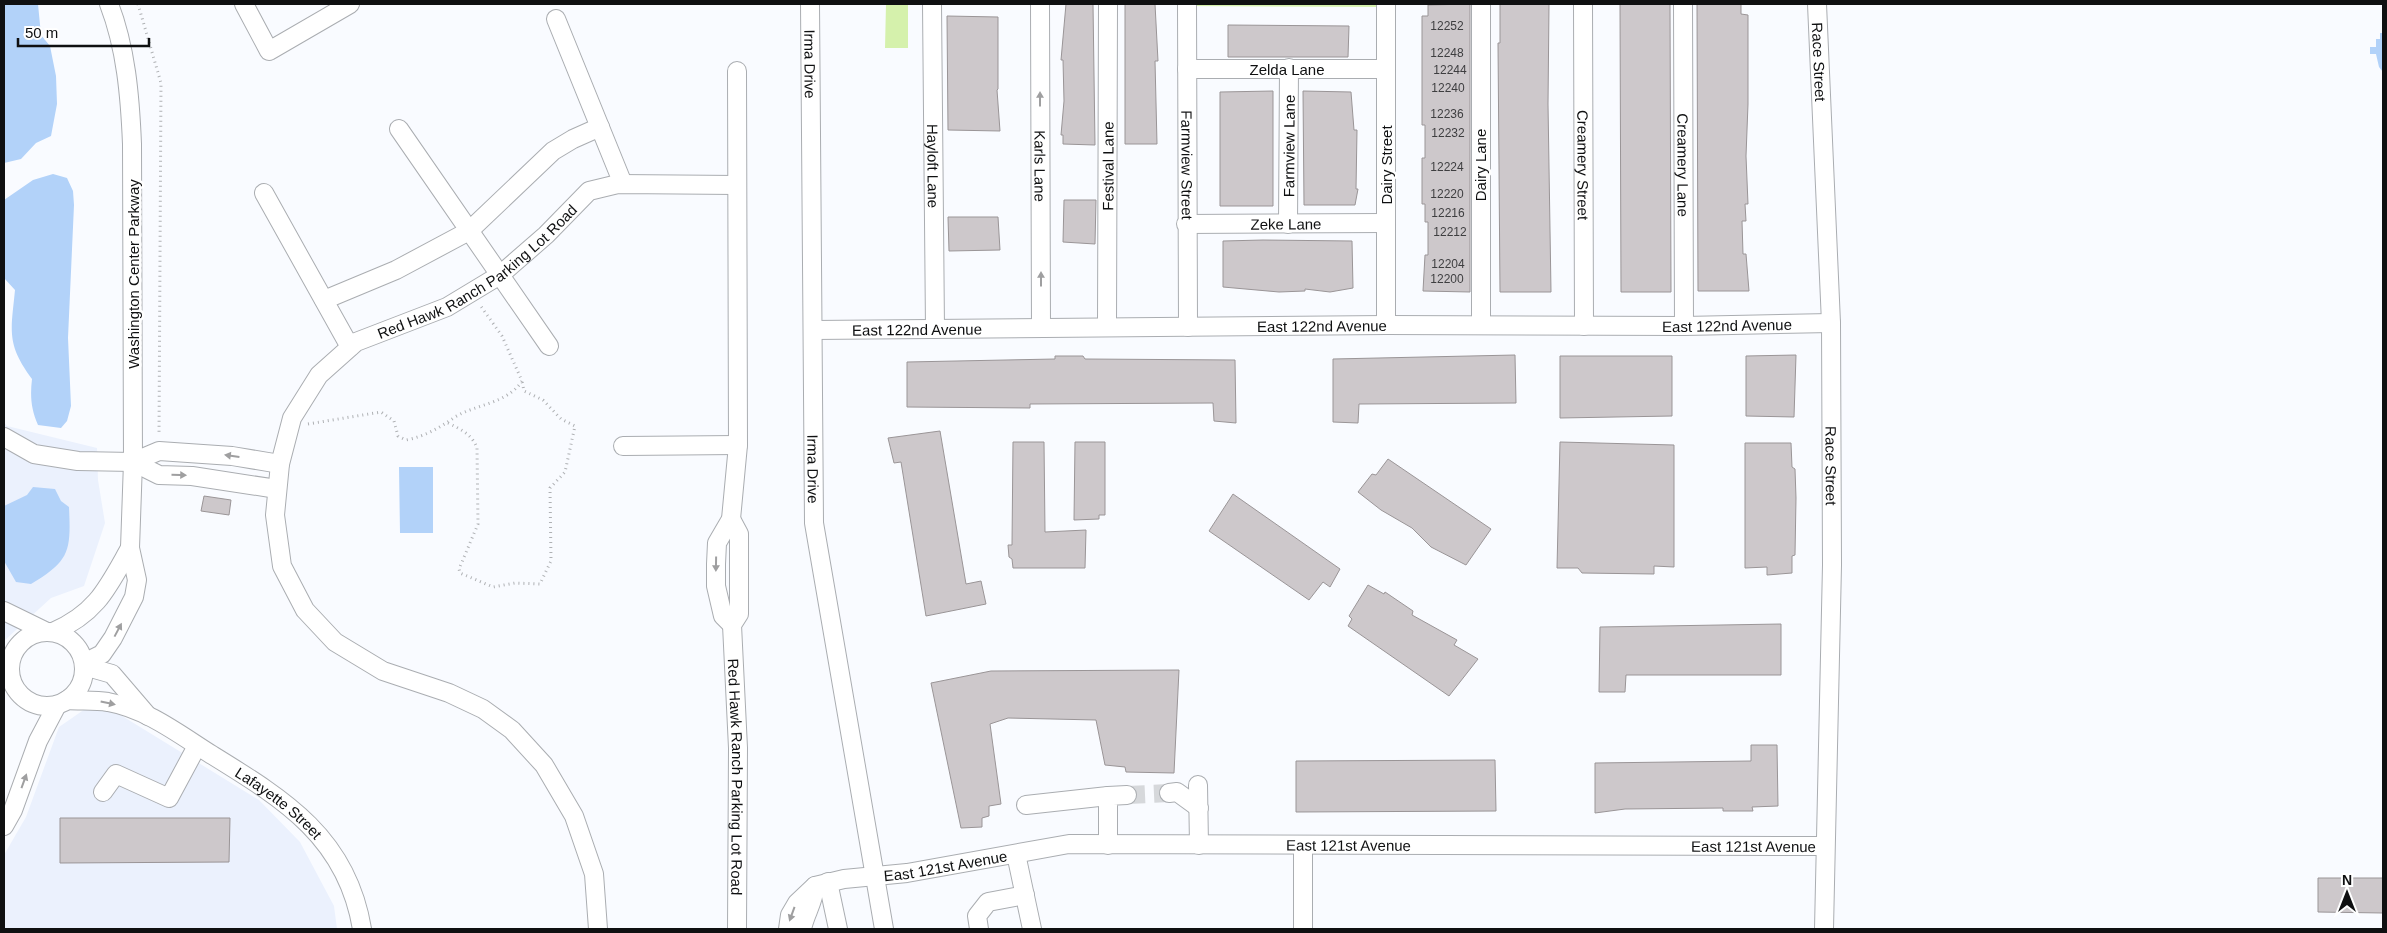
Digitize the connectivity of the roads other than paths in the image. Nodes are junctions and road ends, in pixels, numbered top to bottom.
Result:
1 (109, 4) edge
2 (244, 4) edge
3 (350, 4) edge
4 (810, 4) edge
5 (932, 4) edge
6 (1040, 4) edge
7 (1108, 4) edge
8 (1187, 4) edge
9 (1386, 4) edge
10 (1481, 4) edge
11 (1583, 4) edge
12 (1683, 4) edge
13 (1817, 4) edge
14 (556, 19) dead end
15 (1289, 68) junction
16 (1187, 69) junction
17 (1386, 69) junction
18 (737, 71) dead end
19 (600, 127) junction
20 (399, 129) dead end
21 (623, 184) junction
22 (737, 185) junction
23 (264, 193) dead end
24 (1386, 223) junction
25 (1186, 224) junction
26 (1288, 224) junction
27 (469, 231) junction
28 (500, 275) junction
29 (324, 300) junction
30 (1831, 323) junction
31 (1386, 326) junction
32 (1481, 326) junction
33 (1584, 326) junction
34 (1684, 326) junction
35 (1041, 328) junction
36 (1107, 328) junction
37 (1188, 328) junction
38 (935, 329) junction
39 (813, 330) junction
40 (350, 346) junction
41 (549, 346) dead end
42 (4, 437) edge
43 (738, 445) junction
44 (623, 446) dead end
45 (133, 462) junction
46 (280, 464) junction
47 (278, 488) junction
48 (130, 548) junction
49 (4, 611) edge
50 (50, 632) junction
51 (84, 664) junction
52 (8, 665) edge
53 (4, 695) edge
54 (62, 703) junction
55 (148, 716) junction
56 (197, 746) junction
57 (1198, 785) dead end
58 (103, 792) dead end
59 (1169, 793) tunnel mouth
60 (1127, 795) tunnel mouth
61 (1108, 796) junction
62 (1026, 805) dead end
63 (1199, 808) junction
64 (4, 826) edge
65 (1108, 844) junction
66 (1199, 844) junction
67 (1303, 845) junction
68 (1825, 846) junction
69 (1016, 854) junction
70 (875, 876) junction
71 (821, 884) junction
72 (1025, 895) junction
73 (362, 929) edge
74 (598, 929) edge
75 (737, 929) edge
76 (788, 929) edge
77 (802, 929) edge
78 (838, 929) edge
79 (884, 929) edge
80 (979, 929) edge
81 (1032, 929) edge
82 (1303, 929) edge
83 (1824, 929) edge

1 - 45 street, Washington Center Parkway
2 - 3 street
4 - 39 street, Irma Drive
5 - 38 street, Hayloft Lane
35 -> 6 street, Karls Lane
7 - 36 street, Festival Lane
8 - 16 street, Farmview Street
9 - 17 street, Dairy Street
10 - 32 street, Dairy Lane
11 - 33 street, Creamery Street
12 - 34 street, Creamery Lane
13 - 30 street, Race Street
14 - 19 street
15 - 16 street, Zelda Lane
15 - 17 street, Zelda Lane
15 - 26 street, Farmview Lane
16 - 25 street, Farmview Street
17 - 24 street, Dairy Street
18 - 22 street, Red Hawk Ranch Parking Lot Road
19 - 21 street
19 - 27 street
20 - 27 street
21 - 22 street, Red Hawk Ranch Parking Lot Road
21 - 28 street, Red Hawk Ranch Parking Lot Road
22 - 43 street, Red Hawk Ranch Parking Lot Road
23 - 29 street
24 - 26 street, Zeke Lane
24 - 31 street, Dairy Street
25 - 26 street, Zeke Lane
25 - 37 street, Farmview Street
27 - 28 street
27 - 29 street
28 - 40 street, Red Hawk Ranch Parking Lot Road
28 - 41 street
29 - 40 street
30 - 34 street, East 122nd Avenue
30 - 68 street, Race Street
31 - 32 street, East 122nd Avenue
31 - 37 street, East 122nd Avenue
32 - 33 street, East 122nd Avenue
33 - 34 street, East 122nd Avenue
35 - 36 street, East 122nd Avenue
35 - 38 street, East 122nd Avenue
36 - 37 street, East 122nd Avenue
38 - 39 street, East 122nd Avenue
39 - 70 street, Irma Drive
40 - 46 street, Red Hawk Ranch Parking Lot Road
42 - 45 street
43 - 44 street
43 - 75 street, Red Hawk Ranch Parking Lot Road
46 -> 45 street
45 -> 47 street
45 - 48 street, Washington Center Parkway
46 - 47 street, Red Hawk Ranch Parking Lot Road
47 - 74 street, Red Hawk Ranch Parking Lot Road
48 - 50 street, Washington Center Parkway
51 -> 48 street, Washington Center Parkway
49 - 50 street
50 - 51 street
50 - 52 street
51 - 54 street
51 - 55 street, Lafayette Street
52 - 53 street
52 - 54 street
54 -> 55 street, Lafayette Street
64 -> 54 street
55 - 56 street, Lafayette Street
56 - 58 street
56 - 73 street, Lafayette Street
57 - 63 street
59 - 63 street
60 - 61 street
61 - 62 street
61 - 65 street
63 - 66 street
65 - 66 street, East 121st Avenue
65 - 69 street, East 121st Avenue
66 - 67 street, East 121st Avenue
67 - 68 street, East 121st Avenue
67 - 82 street
68 - 83 street, Race Street
69 - 70 street, East 121st Avenue
69 - 72 street
70 - 71 street, East 121st Avenue
70 - 79 street, Irma Drive
71 -> 76 street
71 - 77 street
71 - 78 street
72 - 80 street
72 - 81 street

